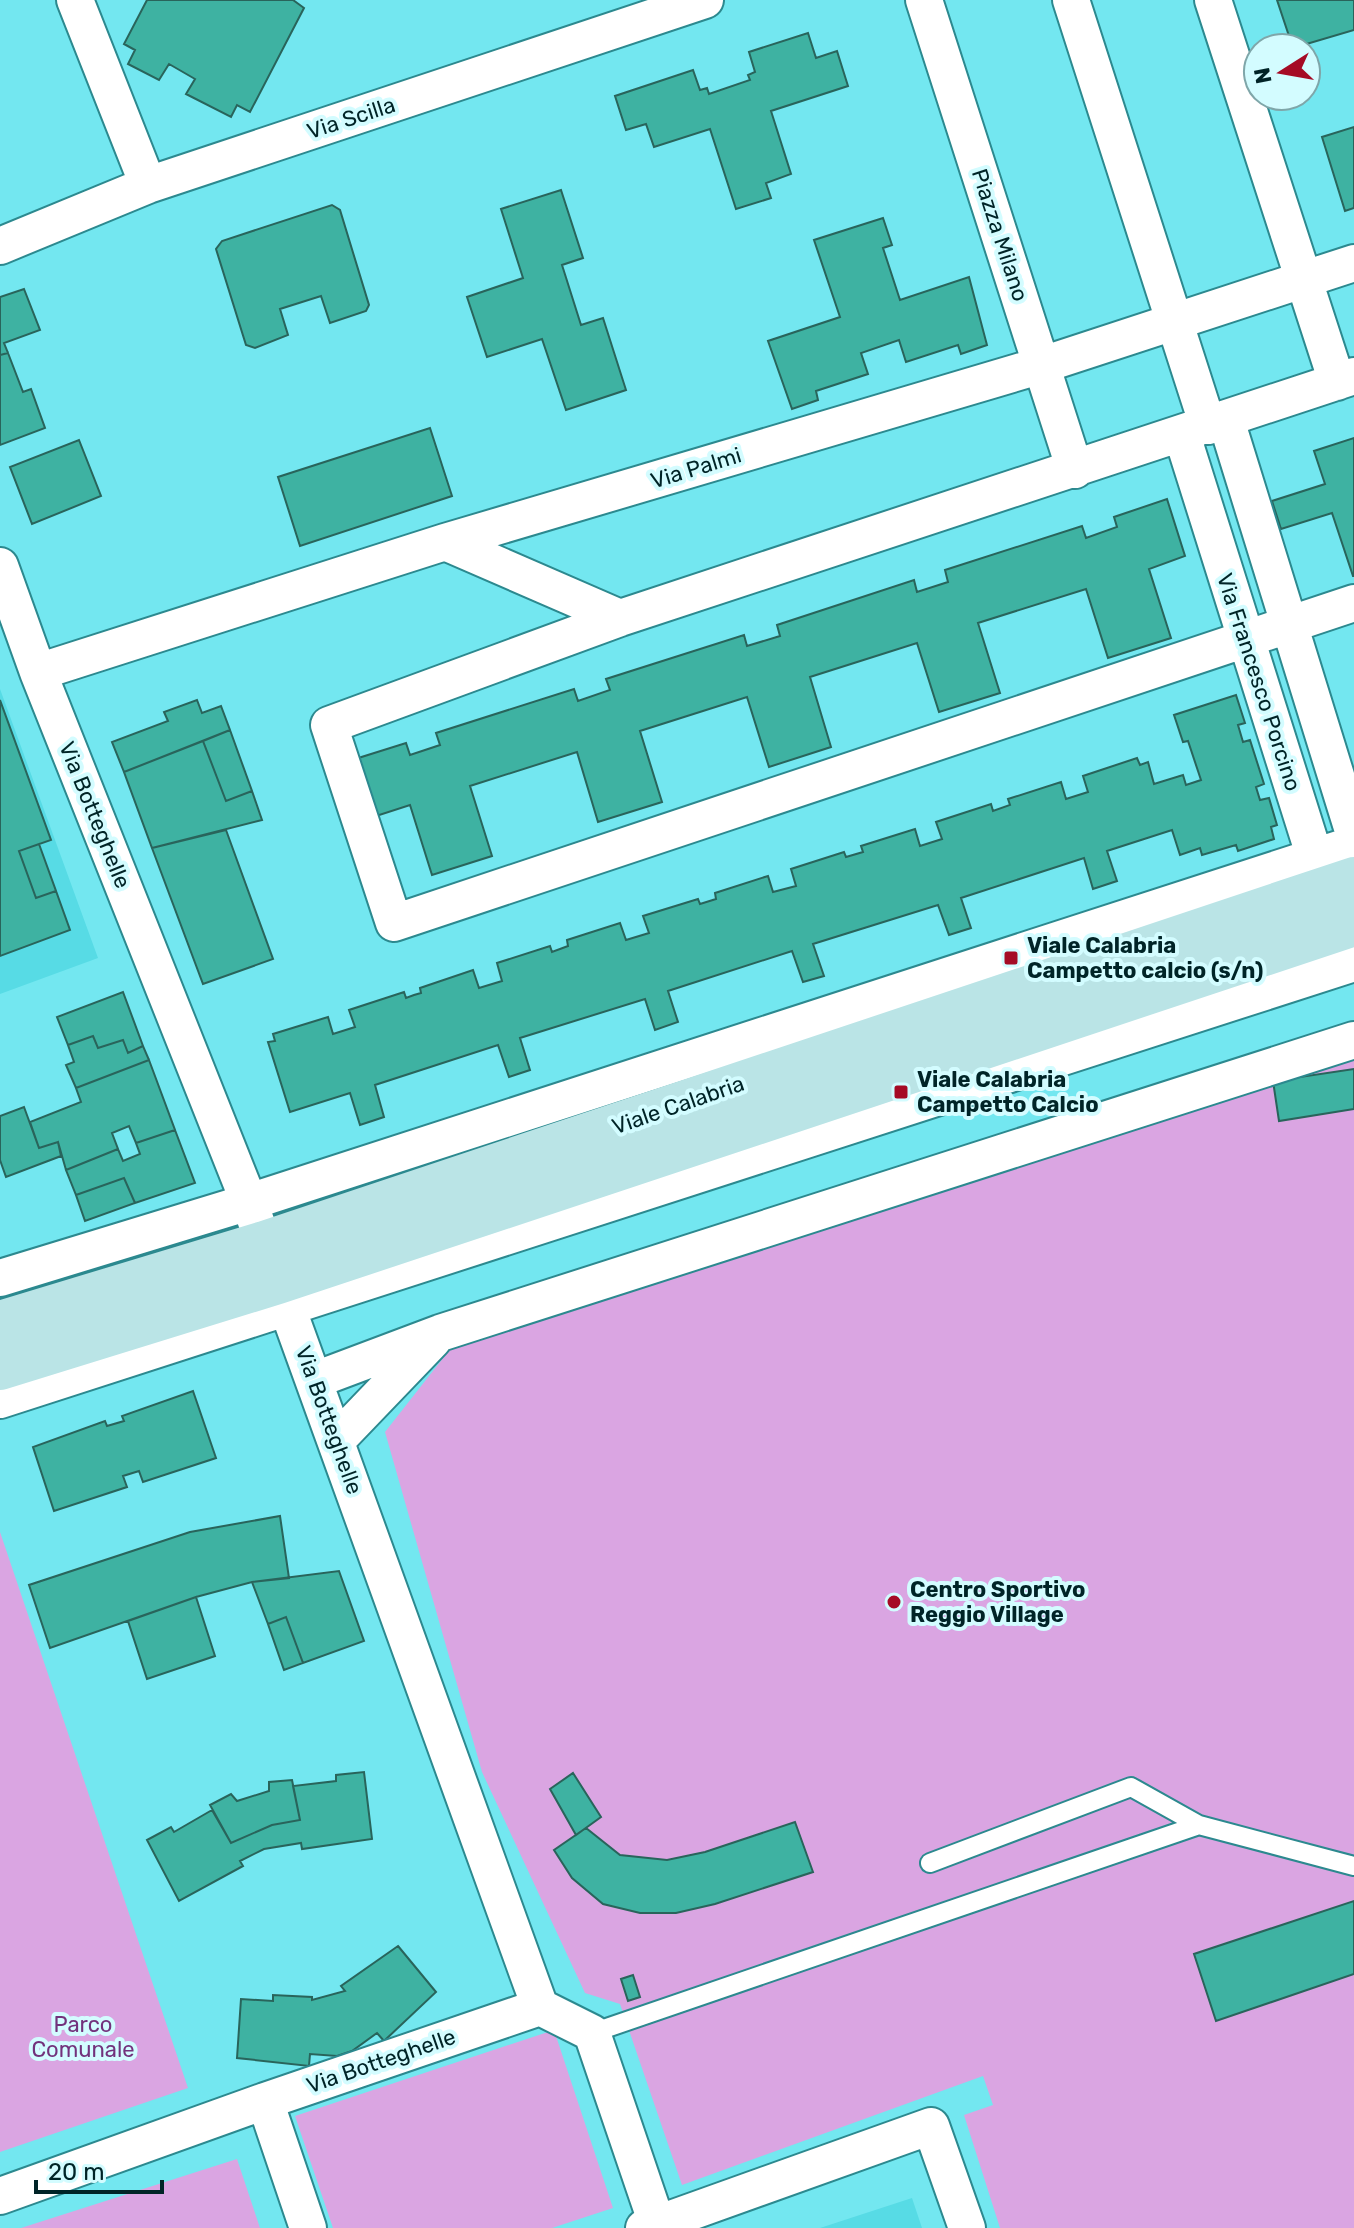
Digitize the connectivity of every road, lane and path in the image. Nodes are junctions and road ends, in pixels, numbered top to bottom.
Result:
1 (75, 0) edge
2 (705, 0) edge
3 (924, 0) edge
4 (1071, 0) edge
5 (1213, 0) edge
6 (148, 185) junction
7 (0, 246) edge
8 (1354, 263) edge
9 (1304, 281) junction
10 (1174, 321) junction
11 (1042, 365) junction
12 (1346, 379) edge
13 (1205, 427) junction
14 (1075, 470) junction
15 (445, 542) junction
16 (0, 566) edge
17 (1354, 603) edge
18 (620, 618) junction
19 (1290, 624) junction
20 (1245, 637) junction
21 (38, 672) junction
22 (1354, 834) edge
23 (1354, 844) edge
24 (1331, 875) edge
25 (1348, 939) edge
26 (1354, 1040) edge
27 (249, 1202) junction
28 (277, 1277) junction
29 (0, 1278) edge
30 (0, 1323) edge
31 (440, 1333) junction
32 (0, 1368) edge
33 (315, 1380) junction
34 (0, 1400) edge
35 (336, 1441) junction
36 (1199, 1825) junction
37 (930, 1863) dead end
38 (1354, 1866) edge
39 (540, 2007) junction
40 (592, 2033) junction
41 (265, 2101) junction
42 (0, 2196) edge
43 (650, 2226) edge
44 (308, 2228) edge
45 (967, 2228) edge

1 - 6 street
2 - 6 street, Via Scilla
3 - 11 street, Piazza Milano
4 - 10 street
5 - 9 street
6 - 7 street, Via Scilla
8 - 9 street, Via Palmi
9 - 10 street, Via Palmi
9 - 12 street
10 - 11 street, Via Palmi
10 - 13 street
11 - 14 street, Piazza Milano
11 - 15 street, Via Palmi
12 - 13 street
13 - 14 street
13 - 19 street, Via Francesco Porcino
13 - 20 street, Via Francesco Porcino
14 - 18 street
15 - 18 street
15 - 21 street, Via Palmi
16 - 21 street, Via Botteghelle
17 - 19 street
18 - 20 street
19 - 20 street
19 - 22 street, Via Francesco Porcino
20 - 24 street, Via Francesco Porcino
21 - 27 street, Via Botteghelle
23 - 24 street, Viale Calabria
24 - 25 street, Via Francesco Porcino
24 - 27 street, Viale Calabria
24 - 28 main road, Viale Calabria
25 - 28 main road, Viale Calabria
26 - 31 street
27 - 28 street, Via Botteghelle
27 - 29 street, Viale Calabria
28 - 30 main road, Viale Calabria
28 - 32 main road, Viale Calabria
28 - 33 street, Via Botteghelle
28 - 34 street, Viale Calabria
31 - 33 street
31 - 35 street
33 - 35 street, Via Botteghelle
35 - 39 street, Via Botteghelle
36 - 37 lane
36 - 38 lane
36 - 40 lane
39 - 40 street
39 - 41 street, Via Botteghelle
40 - 43 street
41 - 42 street, Via Botteghelle
41 - 44 street
43 - 45 street

